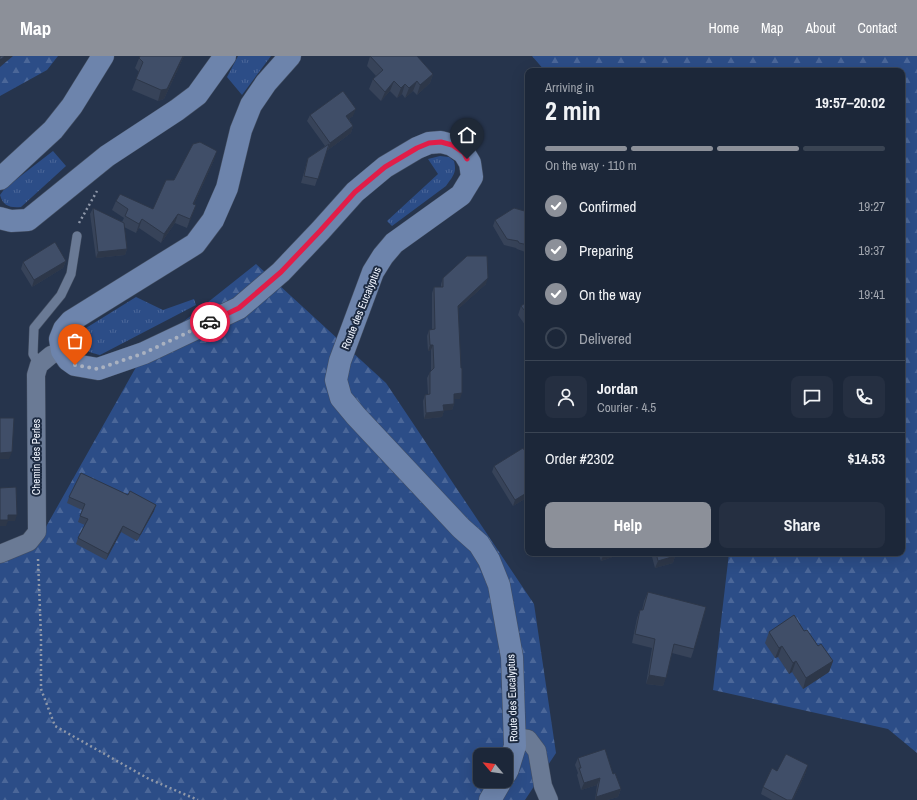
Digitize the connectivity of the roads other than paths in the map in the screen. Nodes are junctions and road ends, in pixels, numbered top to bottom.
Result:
1 (103, 56) edge
2 (225, 56) edge
3 (290, 56) edge
4 (0, 179) edge
5 (0, 218) edge
6 (77, 236) road end
7 (62, 351) junction
8 (39, 365) junction
9 (0, 554) edge
10 (515, 737) junction
11 (513, 753) edge
12 (497, 788) edge
13 (490, 800) edge
14 (549, 800) edge

1 - 4 main road
2 - 5 main road
3 - 7 main road
6 - 8 lane
7 - 8 street
7 - 10 main road, Route des Eucalyptus
8 - 9 street, Chemin des Perles
10 - 11 main road, Route des Eucalyptus
10 - 14 street
12 - 13 main road

